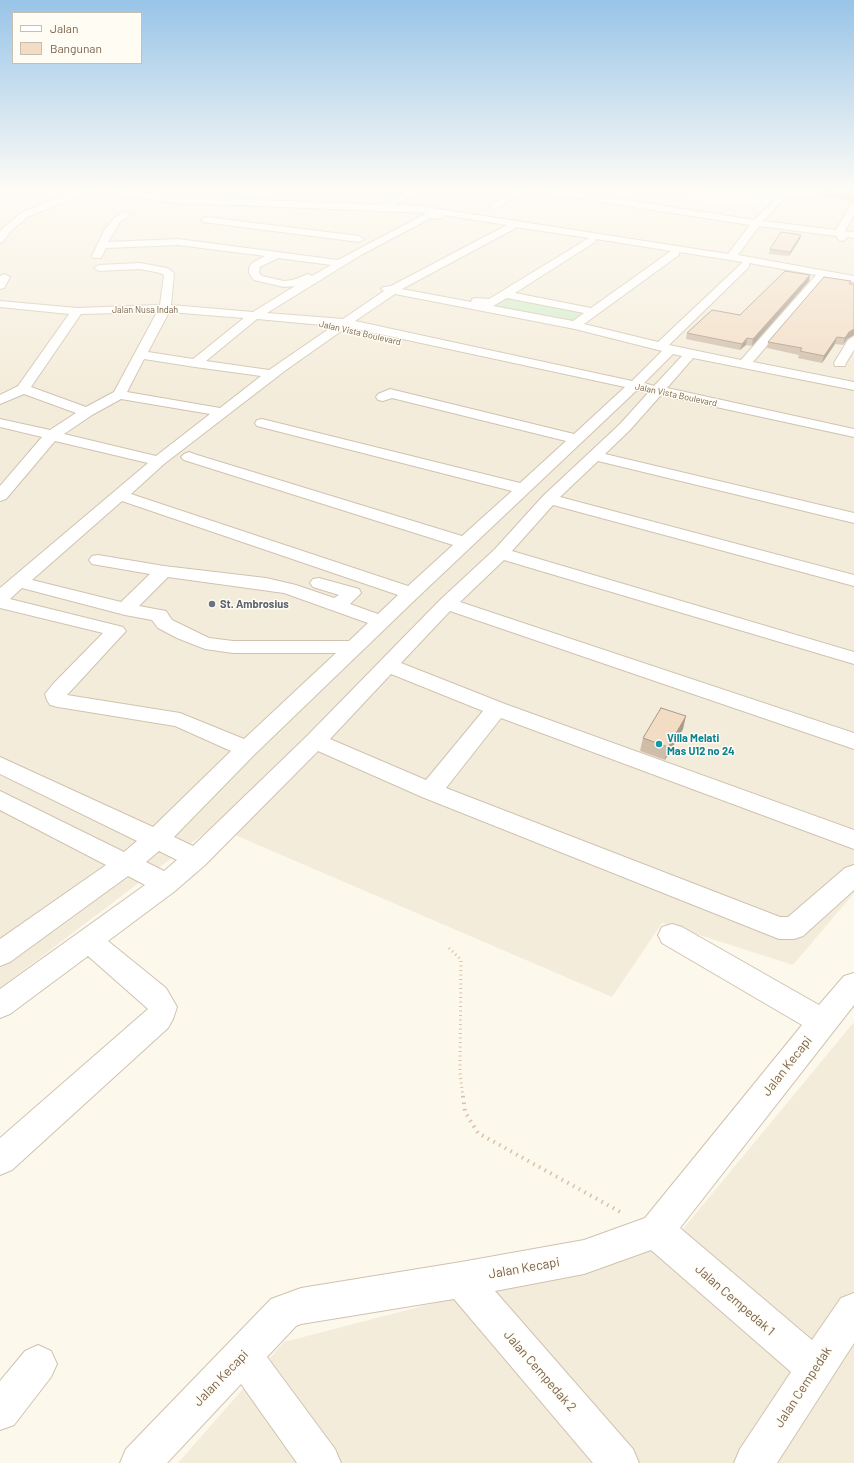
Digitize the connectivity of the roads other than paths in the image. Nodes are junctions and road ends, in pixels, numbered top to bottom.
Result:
1 (96, 258) edge
2 (269, 258) edge
3 (308, 258) edge
4 (338, 258) edge
5 (348, 258) edge
6 (445, 258) edge
7 (563, 258) edge
8 (668, 258) edge
9 (738, 258) edge
10 (747, 258) edge
11 (748, 258) edge
12 (334, 262) junction
13 (99, 268) junction
14 (138, 278) dead end
15 (819, 278) junction
16 (854, 279) edge
17 (854, 284) edge
18 (391, 287) junction
19 (505, 294) junction
20 (0, 304) edge
21 (165, 308) junction
22 (77, 311) junction
23 (594, 312) junction
24 (254, 316) junction
25 (313, 322) joint
26 (335, 325) junction
27 (576, 325) junction
28 (854, 340) edge
29 (666, 348) junction
30 (690, 354) junction
31 (140, 355) junction
32 (840, 362) dead end
33 (195, 363) junction
34 (744, 365) junction
35 (272, 374) junction
36 (854, 386) edge
37 (23, 389) junction
38 (631, 389) junction
39 (655, 394) junction
40 (119, 395) junction
41 (0, 400) edge
42 (87, 412) junction
43 (221, 412) junction
44 (262, 423) dead end
45 (0, 424) edge
46 (854, 433) edge
47 (51, 436) junction
48 (574, 442) junction
49 (854, 443) edge
50 (601, 451) junction
51 (189, 457) dead end
52 (159, 460) junction
53 (523, 489) junction
54 (759, 489) junction
55 (0, 496) edge
56 (119, 496) junction
57 (549, 498) junction
58 (854, 505) edge
59 (854, 518) edge
60 (469, 539) junction
61 (505, 548) junction
62 (98, 560) dead end
63 (164, 572) junction
64 (854, 581) edge
65 (20, 582) junction
66 (412, 593) junction
67 (0, 598) edge
68 (368, 601) dead end
69 (0, 602) edge
70 (447, 604) junction
71 (125, 609) junction
72 (387, 615) junction
73 (353, 646) junction
74 (854, 647) edge
75 (854, 658) edge
76 (387, 665) junction
77 (497, 708) junction
78 (315, 741) junction
79 (854, 741) edge
80 (246, 749) junction
81 (0, 765) edge
82 (430, 791) junction
83 (0, 800) edge
84 (156, 839) junction
85 (854, 840) edge
86 (196, 858) junction
87 (126, 864) junction
88 (854, 875) edge
89 (166, 884) junction
90 (672, 935) dead end
91 (89, 941) junction
92 (0, 954) edge
93 (854, 985) edge
94 (0, 1006) edge
95 (822, 1022) junction
96 (0, 1159) edge
97 (656, 1232) junction
98 (461, 1280) junction
99 (854, 1311) edge
100 (243, 1355) junction
101 (38, 1364) dead end
102 (815, 1368) junction
103 (0, 1411) edge
104 (140, 1463) edge
105 (322, 1463) edge
106 (619, 1463) edge
107 (754, 1463) edge

1 - 13 street
2 - 12 street
3 - 12 street
4 - 12 street
5 - 24 street
6 - 18 street
7 - 19 street
8 - 23 street
9 - 16 street
10 - 29 street
11 - 15 street
13 - 14 street
13 - 21 street
15 - 17 street
15 - 34 street
18 - 19 street
18 - 26 street
18 - 27 street
19 - 23 street
20 - 22 street, Jalan Nusa Indah
21 - 22 street, Jalan Nusa Indah
21 - 24 street, Jalan Nusa Indah
21 - 31 street
22 - 37 street
23 - 27 street
24 - 25 street, Jalan Nusa Indah
24 - 33 street
25 - 26 street, Jalan Vista Boulevard
26 - 35 street
26 - 38 street, Jalan Vista Boulevard
27 - 29 street
28 - 32 street
29 - 30 street
29 - 38 street
30 - 34 street
30 - 39 street
31 - 33 street
31 - 40 street
33 - 35 street
34 - 36 street
35 - 43 street
37 - 41 street
37 - 42 street
38 - 39 street, Jalan Vista Boulevard
38 - 48 street
39 - 46 street, Jalan Vista Boulevard
39 - 49 street, Jalan Vista Boulevard
39 - 50 street
40 - 42 street
40 - 43 street
42 - 47 street
43 - 52 street
44 - 53 street
45 - 47 street
47 - 52 street
47 - 55 street
48 - 48 street
48 - 53 street
50 - 54 street
50 - 57 street
51 - 60 street
52 - 56 street
53 - 60 street
54 - 58 street
54 - 59 street
56 - 65 street
56 - 66 street
57 - 61 street
57 - 64 street
60 - 66 street
61 - 70 street
61 - 74 street
61 - 75 street
62 - 63 street
63 - 71 street
63 - 72 street
65 - 67 street
65 - 71 street
66 - 72 street
68 - 72 street
69 - 80 street
70 - 76 street
70 - 79 street
71 - 73 street
72 - 73 street
73 - 80 street
76 - 77 street
76 - 78 street
77 - 82 street
77 - 85 street
78 - 82 street
78 - 86 street
80 - 84 street
81 - 84 street
82 - 88 street
83 - 87 street
84 - 86 street
84 - 87 street
86 - 89 street
87 - 89 street
87 - 92 street
89 - 91 street
90 - 95 street
91 - 94 street
91 - 96 street
93 - 95 street, Jalan Kecapi
95 - 97 street, Jalan Kecapi
97 - 98 street, Jalan Kecapi
97 - 102 street, Jalan Cempedak 1
98 - 100 street, Jalan Kecapi
98 - 106 street, Jalan Cempedak 2
99 - 102 street, Jalan Cempedak
100 - 104 street, Jalan Kecapi
100 - 105 street
101 - 103 street
102 - 107 street, Jalan Cempedak

